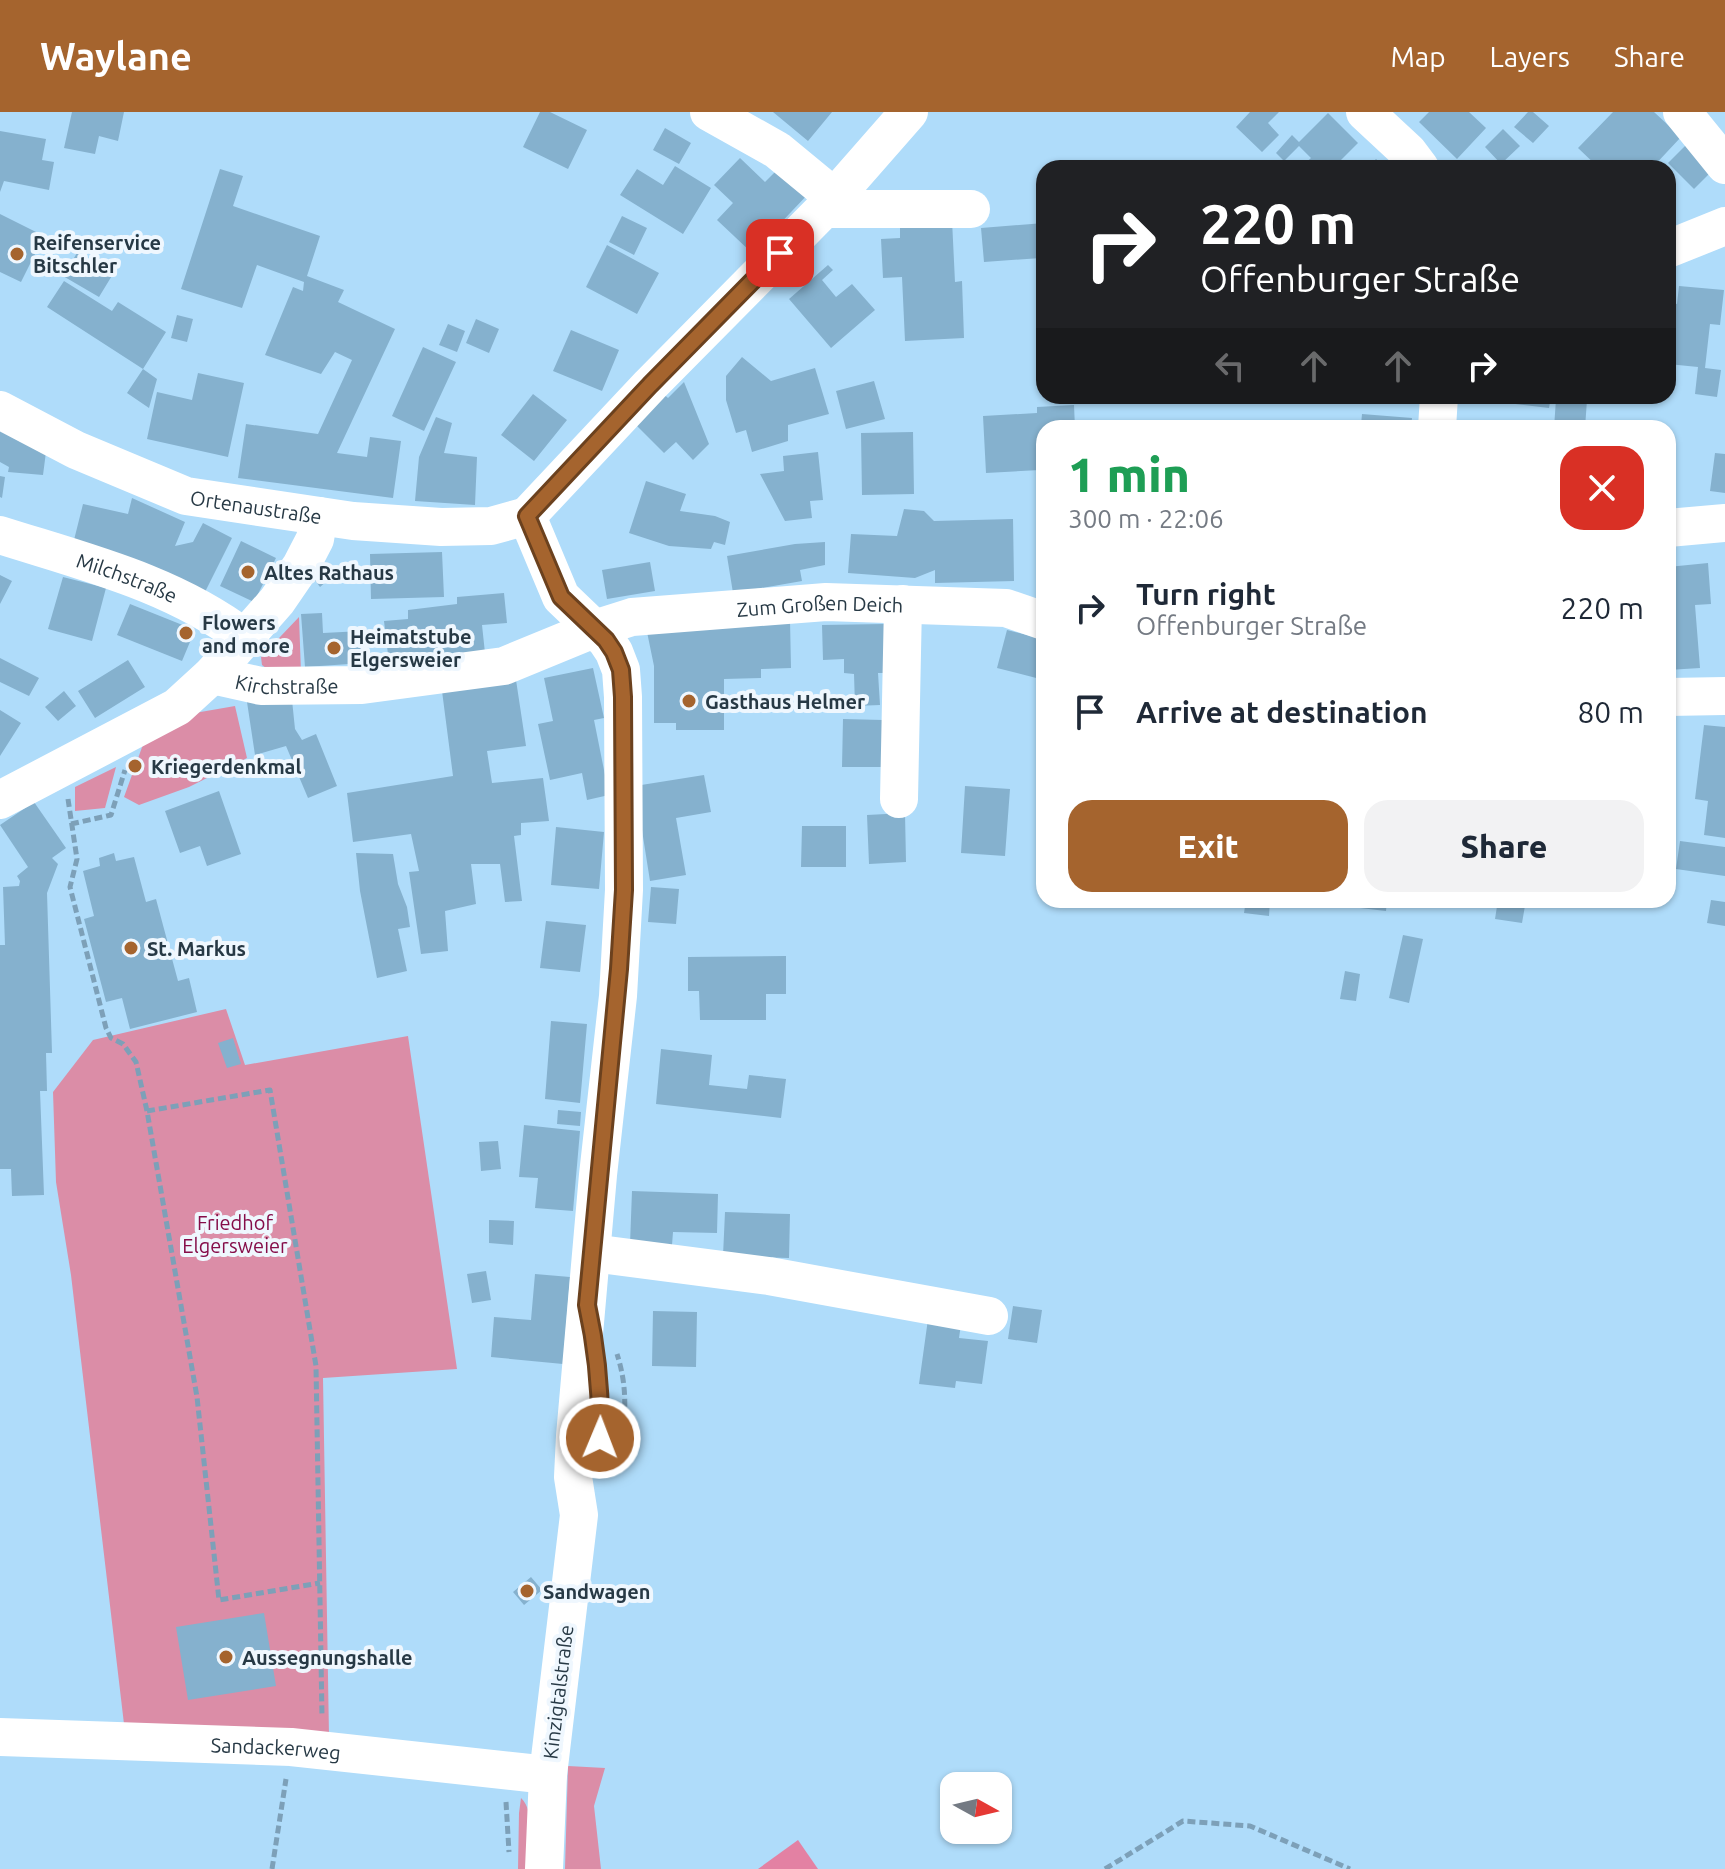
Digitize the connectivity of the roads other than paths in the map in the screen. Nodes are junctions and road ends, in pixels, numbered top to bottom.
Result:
1 (709, 112) edge
2 (909, 112) edge
3 (1365, 112) edge
4 (1682, 112) edge
5 (1414, 160) edge
6 (1725, 165) edge
7 (829, 203) junction
8 (971, 209) dead end
9 (1725, 226) edge
10 (1676, 246) edge
11 (0, 410) edge
12 (319, 516) junction
13 (527, 516) junction
14 (1725, 523) edge
15 (1676, 527) edge
16 (0, 535) edge
17 (903, 604) junction
18 (1036, 618) edge
19 (594, 629) junction
20 (245, 638) junction
21 (212, 675) junction
22 (1725, 696) edge
23 (1676, 697) edge
24 (899, 799) dead end
25 (0, 800) edge
26 (592, 1253) junction
27 (989, 1316) dead end
28 (0, 1737) edge
29 (532, 1773) junction
30 (544, 1869) edge

1 - 7 street
2 - 7 street
3 - 5 street
4 - 6 street
7 - 8 street
7 - 13 street
9 - 10 street
11 - 12 street, Ortenaustraße
12 - 13 street, Ortenaustraße
12 - 20 street, Kirchstraße
13 - 19 street, Kinzigtalstraße
14 - 15 street
16 - 20 street, Milchstraße
17 - 18 street, Zum Großen Deich
17 - 19 street, Zum Großen Deich
17 - 24 street
19 - 21 street, Kirchstraße
19 - 26 street, Kinzigtalstraße
20 - 21 street, Kirchstraße
21 - 25 street, Kirchstraße
22 - 23 street
26 - 27 street
26 - 29 street, Kinzigtalstraße
28 - 29 street, Sandackerweg
29 - 30 street, Kinzigtalstraße

